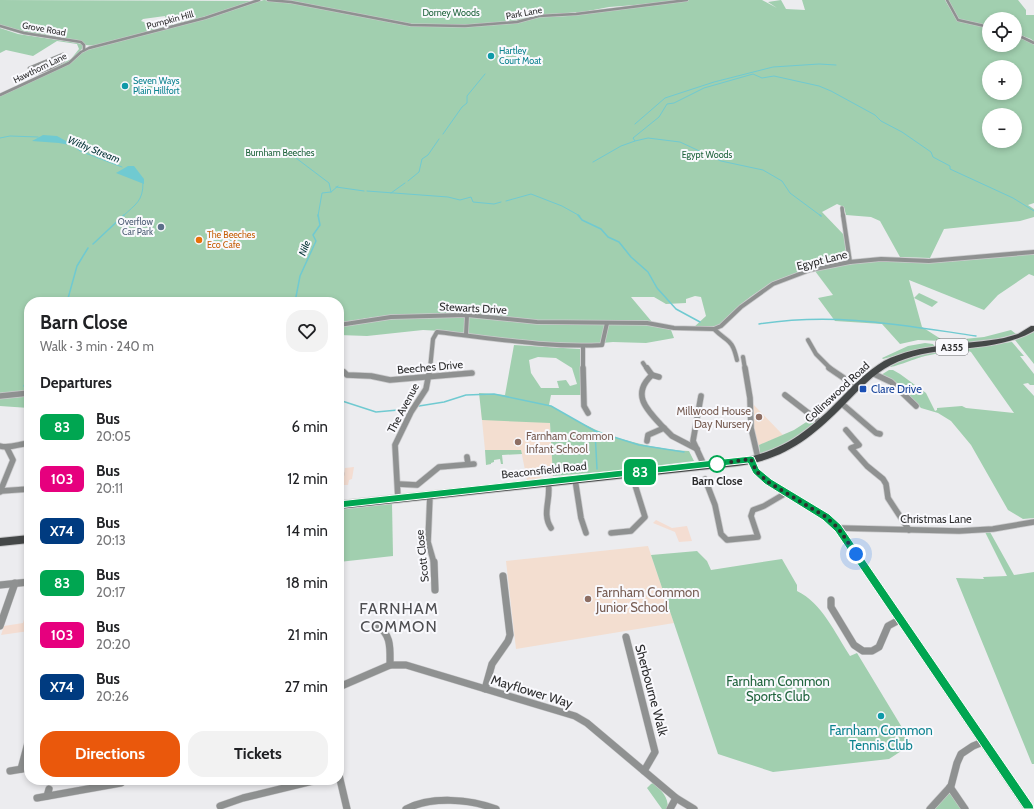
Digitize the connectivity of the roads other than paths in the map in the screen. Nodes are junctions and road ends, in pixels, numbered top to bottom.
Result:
1 (259, 0) edge
2 (268, 0) edge
3 (687, 0) edge
4 (947, 0) edge
5 (982, 25) edge
6 (0, 26) edge
7 (1022, 36) edge
8 (1034, 43) edge
9 (84, 45) junction
10 (92, 47) junction
11 (84, 50) junction
12 (69, 52) dead end
13 (64, 61) dead end
14 (42, 71) junction
15 (48, 72) junction
16 (22, 79) dead end
17 (0, 95) edge
18 (842, 208) dead end
19 (1034, 252) edge
20 (850, 262) junction
21 (467, 316) junction
22 (607, 323) junction
23 (344, 324) edge
24 (1034, 328) edge
25 (714, 329) junction
26 (466, 335) junction
27 (808, 340) dead end
28 (583, 347) junction
29 (643, 363) dead end
30 (344, 372) dead end
31 (472, 373) dead end
32 (872, 373) junction
33 (652, 375) junction
34 (429, 377) junction
35 (659, 377) dead end
36 (857, 387) junction
37 (24, 394) edge
38 (785, 395) dead end
39 (0, 396) edge
40 (701, 396) dead end
41 (841, 403) junction
42 (916, 406) dead end
43 (588, 413) dead end
44 (820, 422) junction
45 (664, 428) junction
46 (846, 430) dead end
47 (880, 434) dead end
48 (647, 441) dead end
49 (24, 443) edge
50 (0, 446) edge
51 (7, 448) junction
52 (698, 450) junction
53 (467, 458) dead end
54 (754, 459) junction
55 (704, 465) junction
56 (632, 472) junction
57 (575, 479) junction
58 (705, 479) dead end
59 (548, 482) junction
60 (398, 484) junction
61 (24, 490) edge
62 (0, 492) edge
63 (786, 493) junction
64 (430, 495) junction
65 (398, 498) junction
66 (344, 504) edge
67 (1034, 522) edge
68 (551, 528) dead end
69 (838, 528) junction
70 (909, 530) junction
71 (586, 533) dead end
72 (611, 533) dead end
73 (24, 540) edge
74 (0, 542) edge
75 (504, 576) dead end
76 (24, 582) edge
77 (15, 583) junction
78 (0, 586) edge
79 (436, 590) dead end
80 (831, 600) dead end
81 (901, 619) junction
82 (376, 625) dead end
83 (0, 626) edge
84 (626, 637) dead end
85 (390, 665) junction
86 (344, 685) edge
87 (484, 689) junction
88 (982, 742) junction
89 (24, 768) edge
90 (10, 771) dead end
91 (644, 771) junction
92 (86, 785) edge
93 (296, 785) edge
94 (341, 785) edge
95 (950, 787) junction
96 (37, 798) dead end
97 (676, 798) junction
98 (220, 806) dead end
99 (347, 809) edge
100 (406, 809) edge
101 (496, 809) edge
102 (670, 809) edge
103 (694, 809) edge
104 (930, 809) edge
105 (965, 809) edge
106 (1028, 809) edge

1 - 10 street, Pumpkin Hill
2 - 3 street, Park Lane
4 - 5 street
6 - 9 street, Grove Road
7 - 8 street
9 - 10 street, Grove Road
9 - 11 street
10 - 11 street, Pumpkin Hill
11 - 15 street, Hawthorn Lane
12 - 14 street
13 - 14 street
14 - 15 street
14 - 16 street
15 - 17 street, Hawthorn Lane
18 - 20 street
19 - 20 street, Egypt Lane
20 - 25 street, Egypt Lane
21 - 22 street, Stewarts Drive
21 - 23 street, Stewarts Drive
21 - 26 street
22 - 25 street
22 - 28 street, The Avenue
24 - 32 main road, Collinswood Road / A355
25 - 54 street
26 - 28 street, The Avenue
26 - 34 street, The Avenue
27 - 36 street
28 - 43 street
29 - 33 street
30 - 34 street, Beeches Drive
31 - 34 street, Beeches Drive
32 - 36 main road, Collinswood Road / A355
32 - 42 street
33 - 35 street
33 - 45 street
34 - 60 street, The Avenue
36 - 41 main road, Collinswood Road / A355
37 - 39 street
38 - 44 street
40 - 52 street
41 - 44 main road, Collinswood Road / A355
41 - 47 street
44 - 54 main road, Collinswood Road / A355
45 - 48 street
45 - 52 street
46 - 70 street
49 - 51 street
50 - 51 street
51 - 62 street
52 - 55 street
53 - 60 street
54 - 55 main road, Beaconsfield Road / A355
54 - 63 street
55 - 56 main road, Beaconsfield Road / A355
56 - 57 main road, Beaconsfield Road / A355
56 - 72 street
57 - 59 main road, Beaconsfield Road / A355
57 - 71 street
58 - 63 street
59 - 64 main road, Beaconsfield Road / A355
59 - 68 street
60 - 65 street, The Avenue
61 - 62 street
63 - 69 street
64 - 65 main road, Beaconsfield Road / A355
64 - 79 street, Scott Close
65 - 66 main road, Beaconsfield Road / A355
67 - 70 street, Christmas Lane
69 - 70 street, Christmas Lane
69 - 81 street
73 - 74 main road
75 - 87 street
76 - 77 street
77 - 78 street
77 - 83 street
80 - 81 street
81 - 88 street
82 - 85 street
84 - 91 street, Sherbourne Walk
85 - 86 street, Mayflower Way
85 - 87 street, Mayflower Way
87 - 91 street, Mayflower Way
88 - 95 street
88 - 106 street
89 - 90 street
91 - 97 street, Mayflower Way
92 - 96 street
93 - 98 street
94 - 99 street
95 - 104 street
95 - 105 street
97 - 102 street
97 - 103 street, Mayflower Way
100 - 101 street

